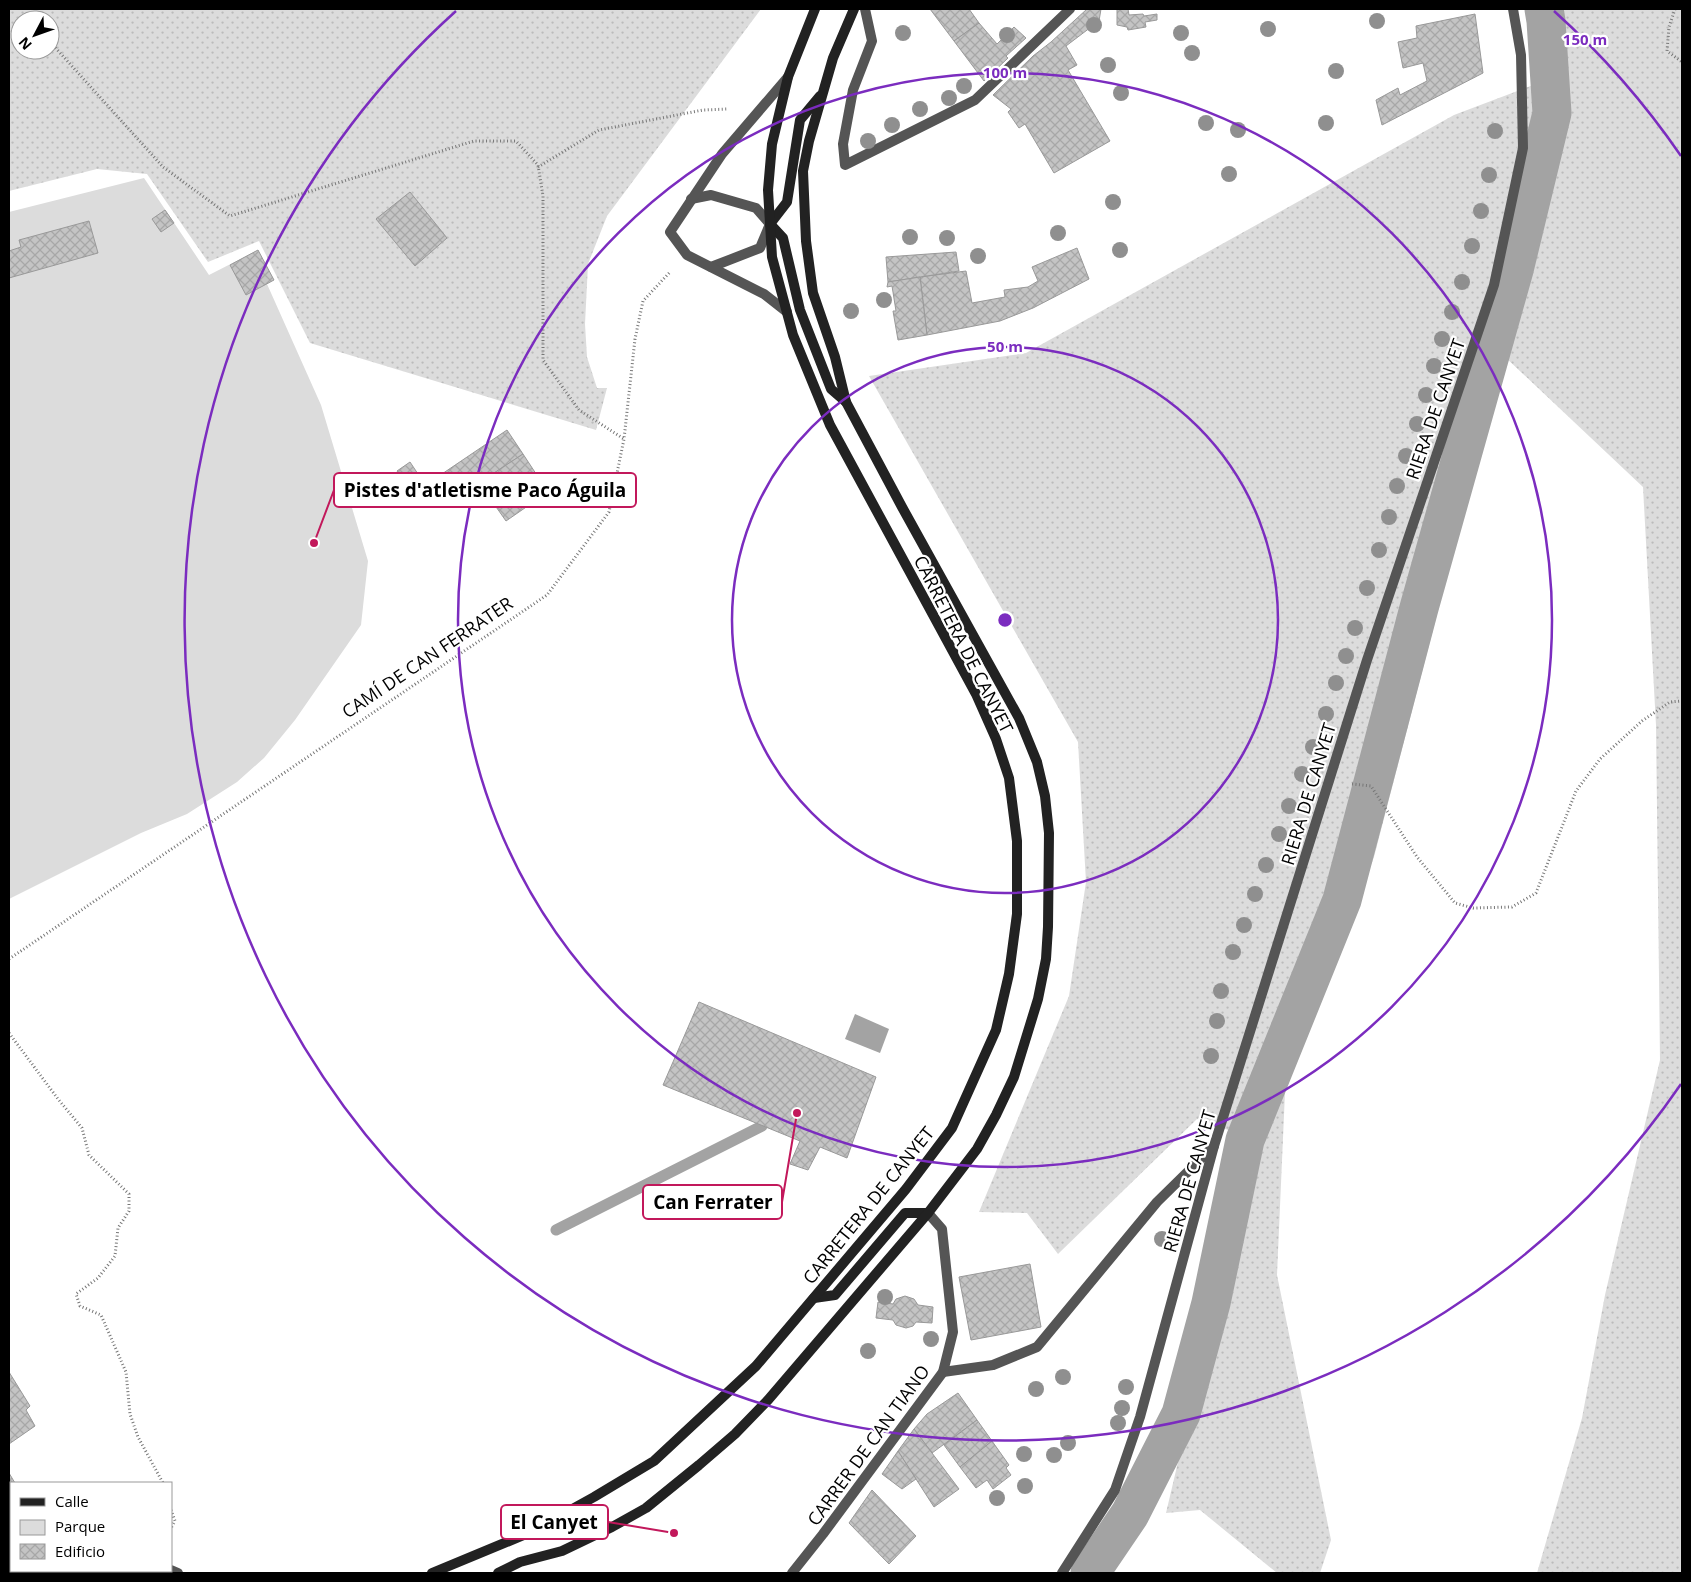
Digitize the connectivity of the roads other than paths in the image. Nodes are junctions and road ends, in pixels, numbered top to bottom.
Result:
1 (814, 9) edge
2 (854, 9) edge
3 (865, 9) edge
4 (1070, 9) edge
5 (1513, 9) edge
6 (788, 77) junction
7 (823, 92) junction
8 (691, 200) junction
9 (770, 224) junction
10 (711, 267) junction
11 (787, 312) junction
12 (846, 402) junction
13 (1214, 1146) junction
14 (928, 1213) junction
15 (814, 1298) junction
16 (943, 1372) junction
17 (432, 1573) edge
18 (498, 1573) edge
19 (792, 1573) edge
20 (1062, 1573) edge

1 - 6 street, CARRETERA DE CANYET
2 - 7 street, CARRETERA DE CANYET
3 - 4 street
5 - 13 street, RIERA DE CANYET
6 - 8 street
6 - 9 street, CARRETERA DE CANYET
7 - 9 street
7 - 12 street, CARRETERA DE CANYET
8 - 9 street
8 - 10 street
9 - 10 street
9 - 11 street, CARRETERA DE CANYET
9 - 12 street
10 - 11 street
11 - 15 street, CARRETERA DE CANYET
12 - 14 street, CARRETERA DE CANYET
13 - 16 street
13 - 20 street, RIERA DE CANYET
14 - 15 street
14 - 16 street, CARRER DE CAN TIANO
14 - 18 street, CARRETERA DE CANYET
15 - 17 street, CARRETERA DE CANYET
16 - 19 street, CARRER DE CAN TIANO

